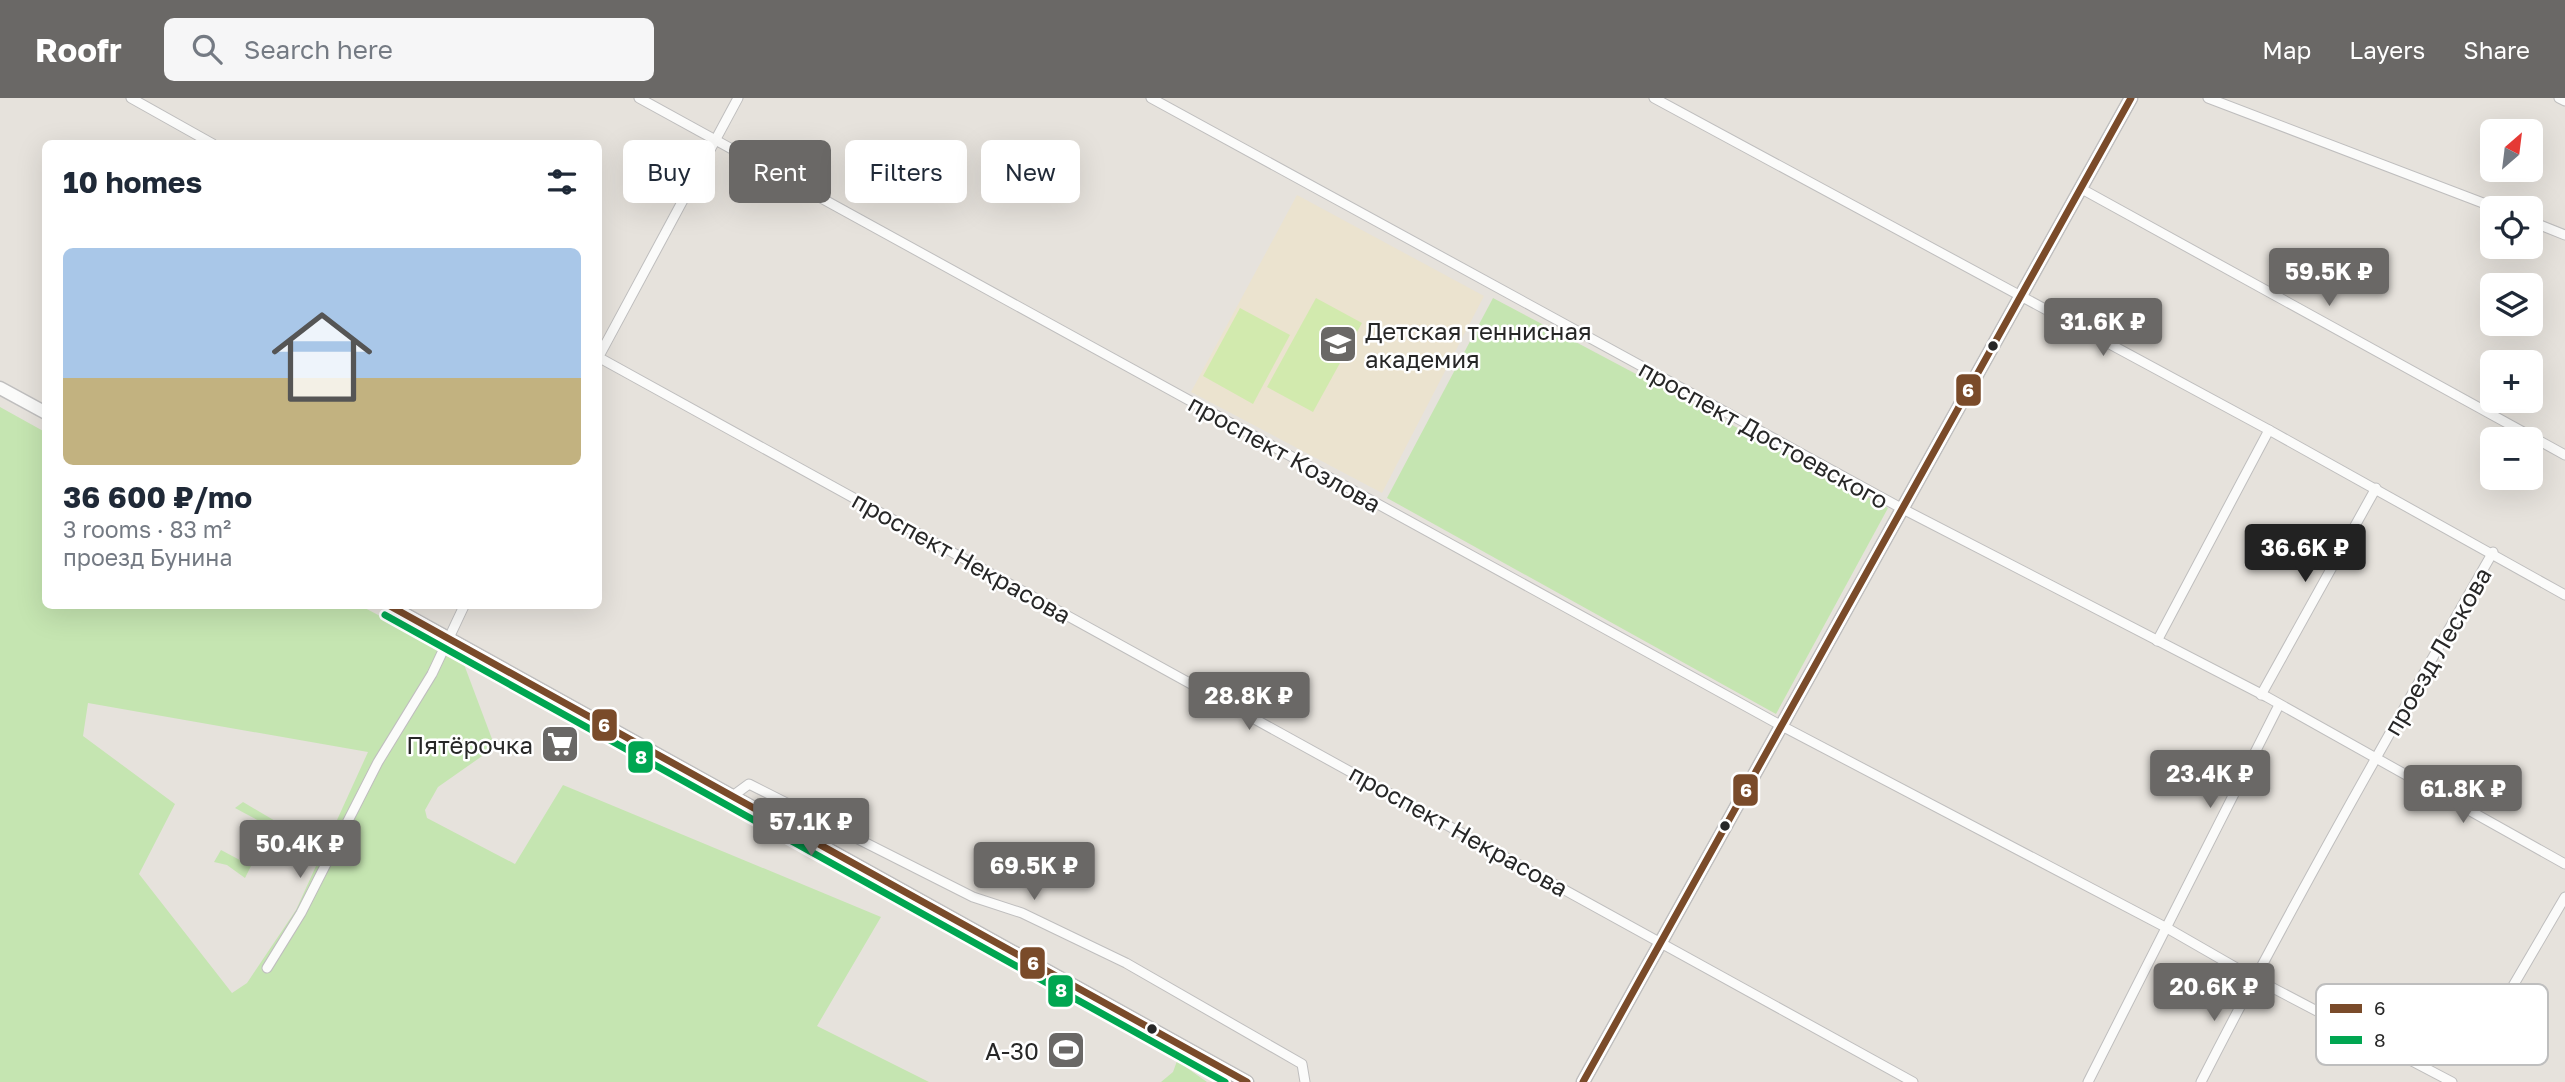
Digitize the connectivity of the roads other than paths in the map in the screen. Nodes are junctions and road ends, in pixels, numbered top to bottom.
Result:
1 (131, 98) edge
2 (639, 98) edge
3 (738, 98) edge
4 (1151, 98) edge
5 (1654, 98) edge
6 (2130, 98) edge
7 (2208, 98) edge
8 (2559, 98) edge
9 (2565, 101) edge
10 (206, 140) edge
11 (714, 140) joint
12 (715, 141) edge
13 (2080, 188) junction
14 (2480, 202) edge
15 (681, 203) edge
16 (2543, 226) edge
17 (2565, 234) edge
18 (2019, 297) junction
19 (602, 352) edge
20 (602, 360) edge
21 (0, 388) edge
22 (42, 411) edge
23 (2269, 430) junction
24 (2565, 454) edge
25 (2376, 488) junction
26 (1901, 508) junction
27 (2493, 552) junction
28 (2565, 595) edge
29 (396, 609) edge
30 (462, 609) edge
31 (447, 637) junction
32 (2157, 641) junction
33 (2261, 695) junction
34 (2279, 705) junction
35 (1780, 725) junction
36 (2375, 759) junction
37 (734, 795) junction
38 (2565, 864) edge
39 (2565, 897) edge
40 (2167, 928) junction
41 (1660, 940) junction
42 (267, 968) dead end
43 (2254, 978) junction
44 (2514, 984) edge
45 (2316, 1011) edge
46 (2420, 1065) edge
47 (1247, 1082) edge
48 (1305, 1082) edge
49 (1583, 1082) edge
50 (1913, 1082) edge
51 (2088, 1082) edge
52 (2202, 1082) edge
53 (2452, 1082) edge

1 - 10 street
2 - 11 street, проспект Козлова
3 - 11 street
4 - 26 street, проспект Достоевского
5 - 18 street
6 - 13 street
7 - 14 street
8 - 9 street
12 - 35 street, проспект Козлова
13 - 18 street
13 - 24 street
15 - 19 street
16 - 17 street
18 - 23 street
18 - 26 street
20 - 41 street, проспект Некрасова
21 - 22 street
23 - 25 street
23 - 32 street
25 - 27 street
25 - 33 street
26 - 32 street, проспект Достоевского
26 - 35 street
27 - 28 street
27 - 36 street, проезд Лескова
29 - 31 street
30 - 31 street
31 - 37 street
31 - 42 street
32 - 33 street, проспект Достоевского
33 - 34 street, проспект Достоевского
34 - 36 street, проспект Достоевского
34 - 40 street
35 - 40 street, проспект Козлова
35 - 41 street
36 - 38 street, проспект Достоевского
36 - 43 street, проезд Лескова
37 - 47 street
37 - 48 street
39 - 44 street
40 - 43 street, проспект Козлова
40 - 51 street
41 - 49 street
41 - 50 street, проспект Некрасова
43 - 45 street, проспект Козлова
43 - 52 street, проезд Лескова
46 - 53 street, проспект Козлова

